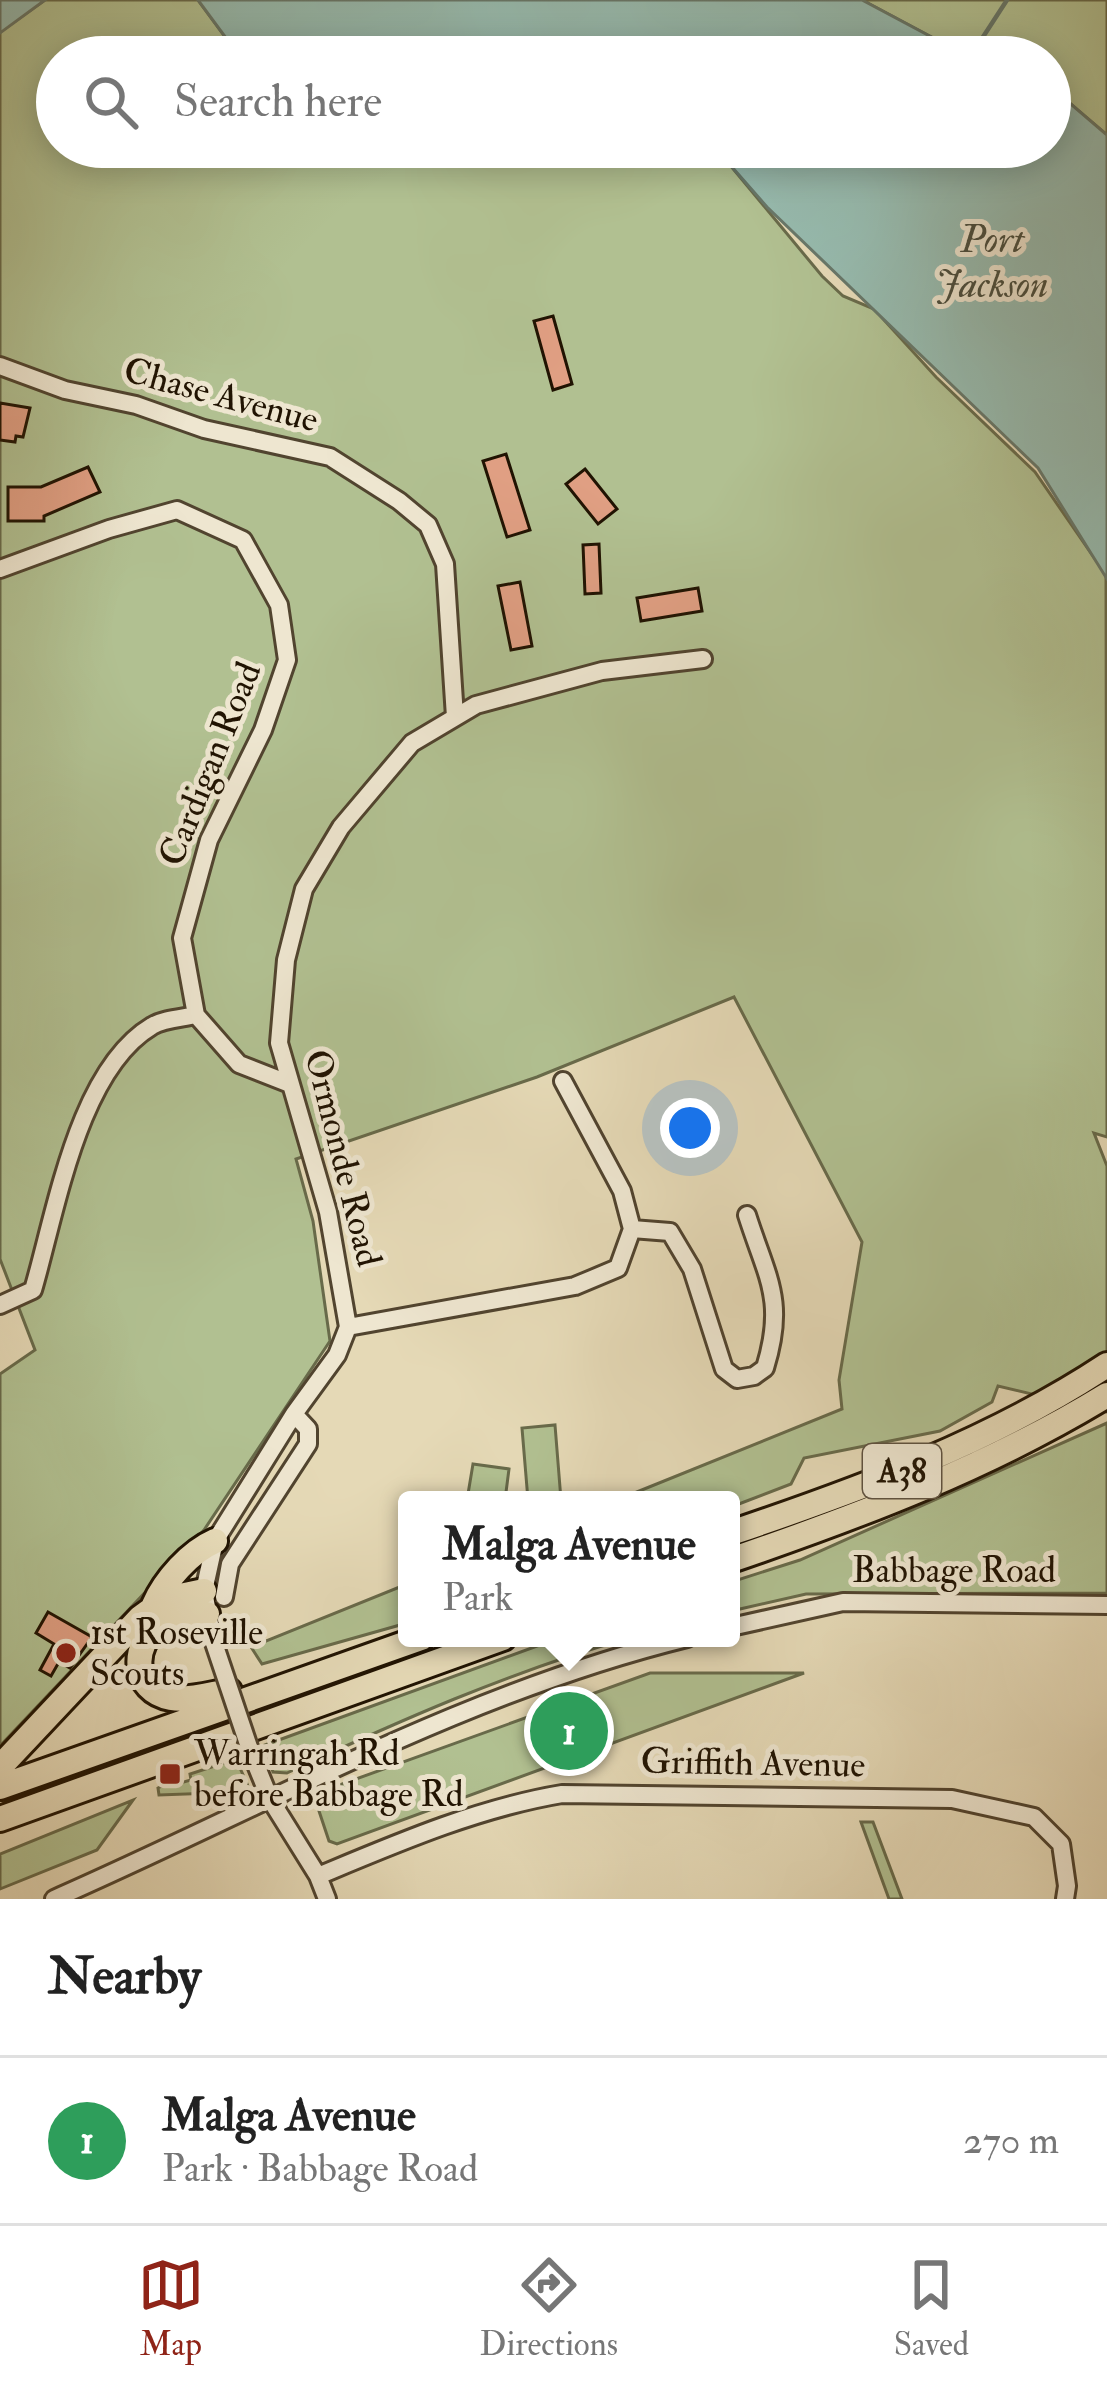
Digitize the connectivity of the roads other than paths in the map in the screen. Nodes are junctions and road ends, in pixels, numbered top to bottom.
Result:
1 (0, 366) edge
2 (0, 569) edge
3 (703, 659) dead end
4 (454, 717) junction
5 (196, 1016) junction
6 (562, 1081) dead end
7 (290, 1084) junction
8 (747, 1215) dead end
9 (632, 1229) junction
10 (0, 1305) edge
11 (348, 1327) junction
12 (1107, 1365) edge
13 (1107, 1395) edge
14 (294, 1414) junction
15 (798, 1524) junction
16 (740, 1532) edge
17 (215, 1541) junction
18 (740, 1555) edge
19 (212, 1600) junction
20 (1107, 1605) edge
21 (153, 1607) junction
22 (740, 1626) edge
23 (398, 1646) edge
24 (478, 1647) edge
25 (653, 1647) edge
26 (314, 1674) junction
27 (0, 1767) edge
28 (0, 1787) edge
29 (270, 1799) junction
30 (0, 1819) edge
31 (318, 1876) junction
32 (54, 1899) edge
33 (327, 1899) edge
34 (1065, 1899) edge

1 - 4 street, Chase Avenue
2 - 5 street, Cardigan Road
3 - 4 street, Ormonde Road
4 - 7 street, Ormonde Road
5 - 7 street
5 - 10 street
6 - 9 street
7 - 11 street, Ormonde Road
8 - 9 street
9 - 11 street
11 - 14 street
12 - 15 highway, A38
13 - 15 highway, A38
14 - 17 street
14 - 19 street
15 - 16 highway, A38
15 - 18 highway, A38
17 - 19 street
17 - 21 highway
19 - 21 highway
19 - 26 highway
19 - 29 street, bridge
20 - 22 street, Babbage Road
21 - 27 highway
23 - 26 highway
24 - 30 highway
25 - 29 street
26 - 28 highway
29 - 31 street
29 - 32 street
31 - 33 street
31 - 34 street, Griffith Avenue

